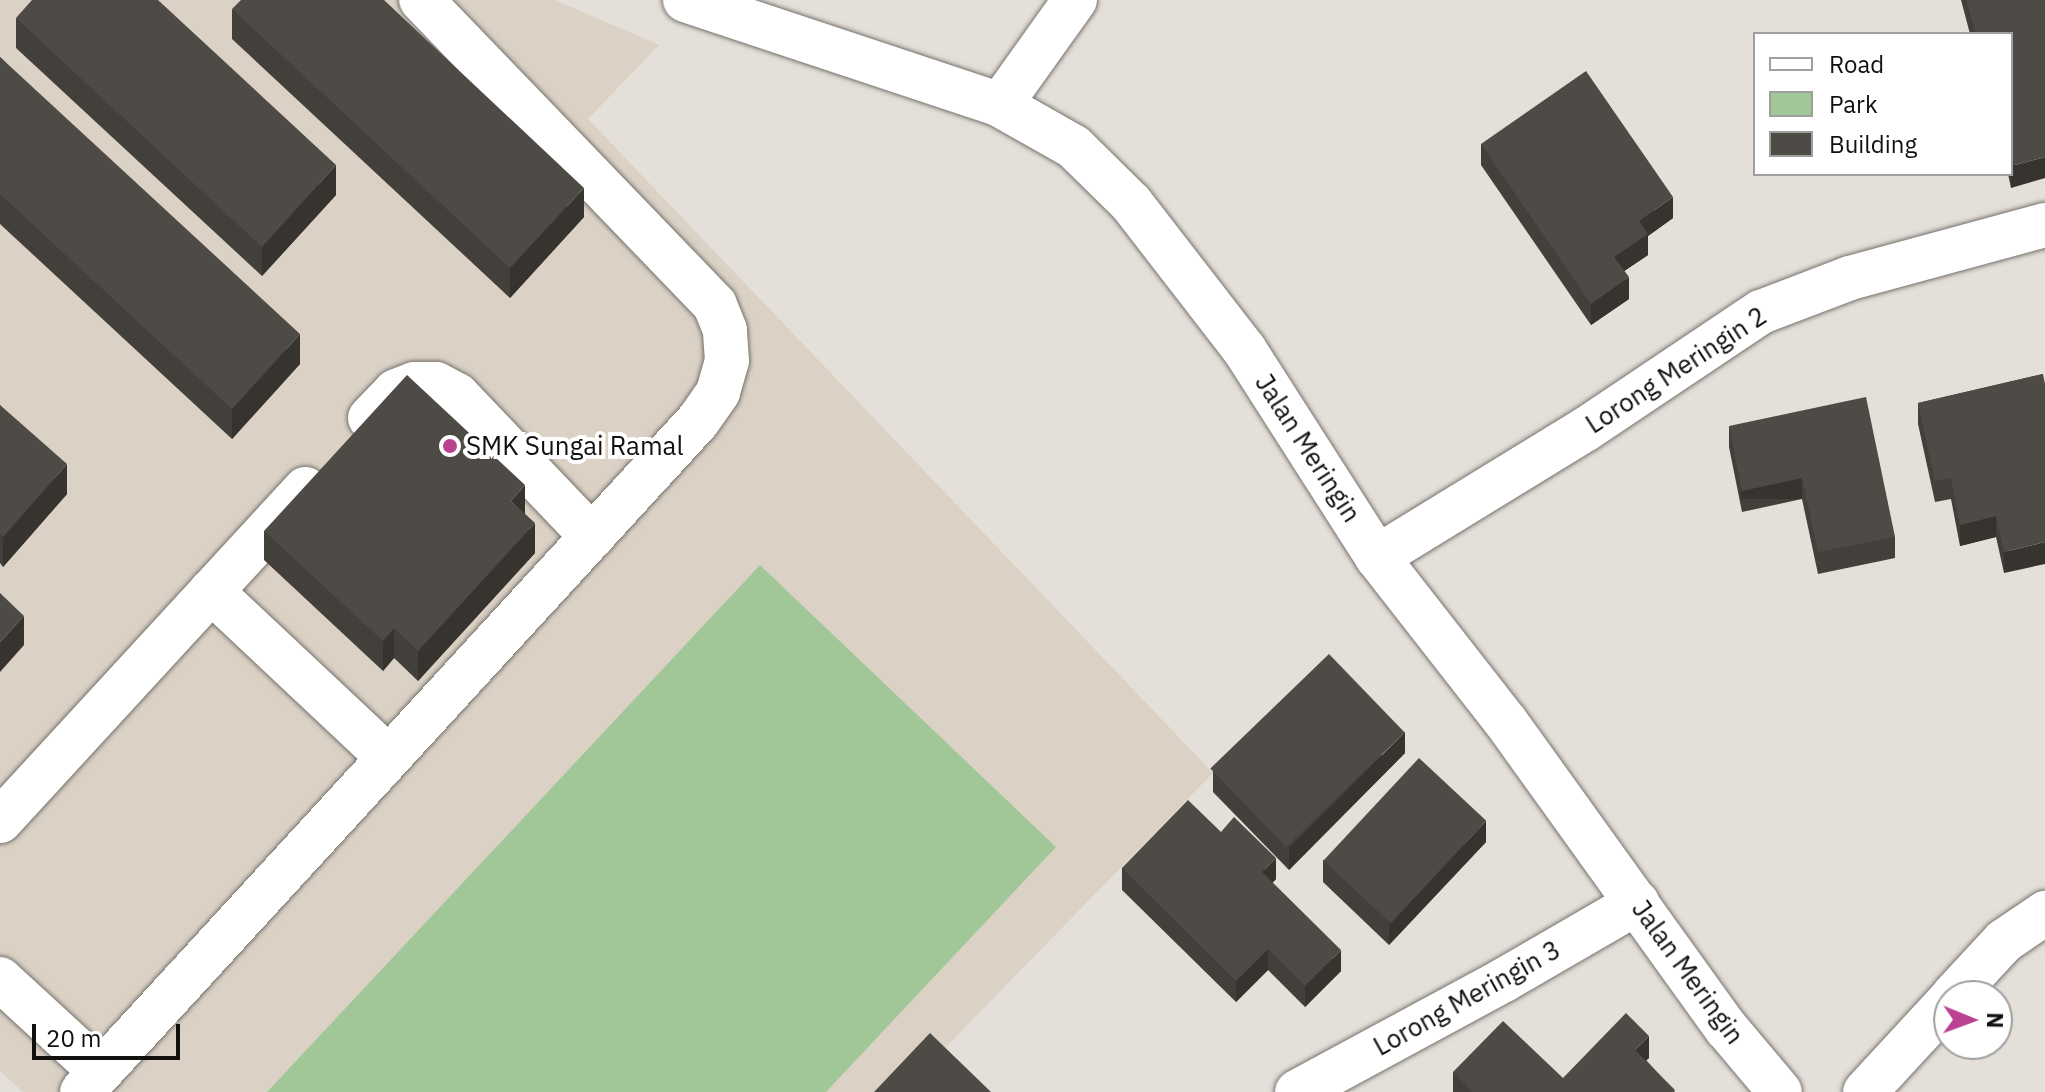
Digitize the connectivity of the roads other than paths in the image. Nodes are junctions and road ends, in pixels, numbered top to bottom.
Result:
1 (421, 0) edge
2 (685, 0) edge
3 (1075, 0) edge
4 (1000, 105) junction
5 (2045, 225) edge
6 (592, 537) junction
7 (1377, 557) junction
8 (211, 591) junction
9 (388, 757) junction
10 (0, 821) edge
11 (1637, 903) junction
12 (2045, 913) edge
13 (0, 979) edge
14 (1968, 980) edge
15 (1933, 1018) edge
16 (90, 1081) edge
17 (1297, 1092) edge
18 (1780, 1092) edge
19 (1865, 1092) edge

1 - 6 street
2 - 4 street, Jalan Meringin
3 - 4 street
4 - 7 street, Jalan Meringin
5 - 7 street, Lorong Meringin 2
6 - 8 street
6 - 9 street
7 - 11 street, Jalan Meringin
8 - 9 street
8 - 10 street
9 - 16 street
11 - 17 street, Lorong Meringin 3
11 - 18 street, Jalan Meringin
12 - 14 street
13 - 16 street
15 - 19 street

